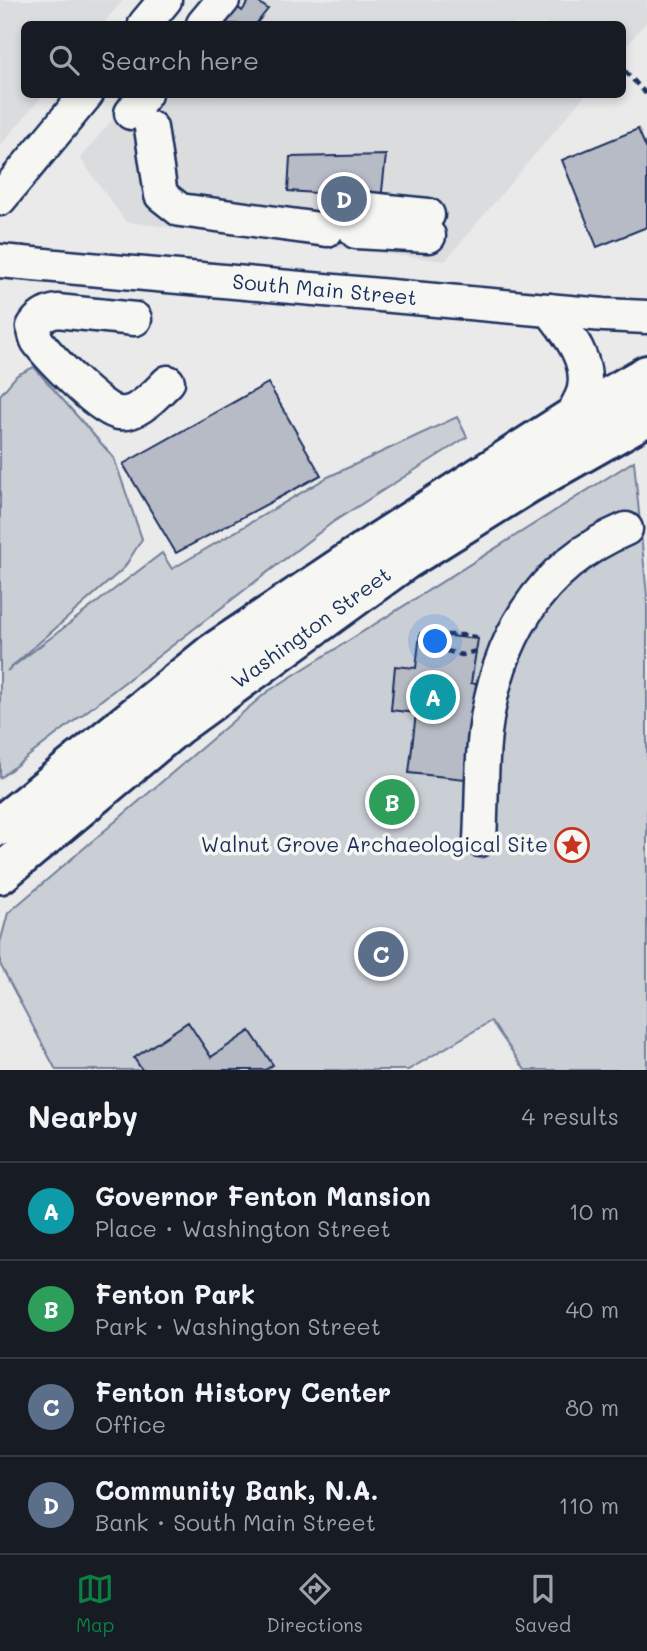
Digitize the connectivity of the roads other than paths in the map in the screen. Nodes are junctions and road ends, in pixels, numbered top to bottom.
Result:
1 (165, 0) edge
2 (223, 0) edge
3 (148, 21) edge
4 (205, 21) edge
5 (84, 98) edge
6 (142, 112) edge
7 (0, 200) edge
8 (428, 226) dead end
9 (0, 261) edge
10 (550, 310) junction
11 (647, 317) edge
12 (124, 318) dead end
13 (647, 375) edge
14 (168, 382) dead end
15 (647, 416) edge
16 (570, 419) junction
17 (626, 529) dead end
18 (0, 826) edge
19 (480, 840) dead end
20 (0, 874) edge

1 - 3 street
2 - 4 street
5 - 7 street
6 - 8 street
9 - 10 street, South Main Street
10 - 11 street, South Main Street
10 - 16 street
12 - 14 street
13 - 16 highway, Washington Street
15 - 20 highway, Washington Street
16 - 18 highway, Washington Street
17 - 19 street

